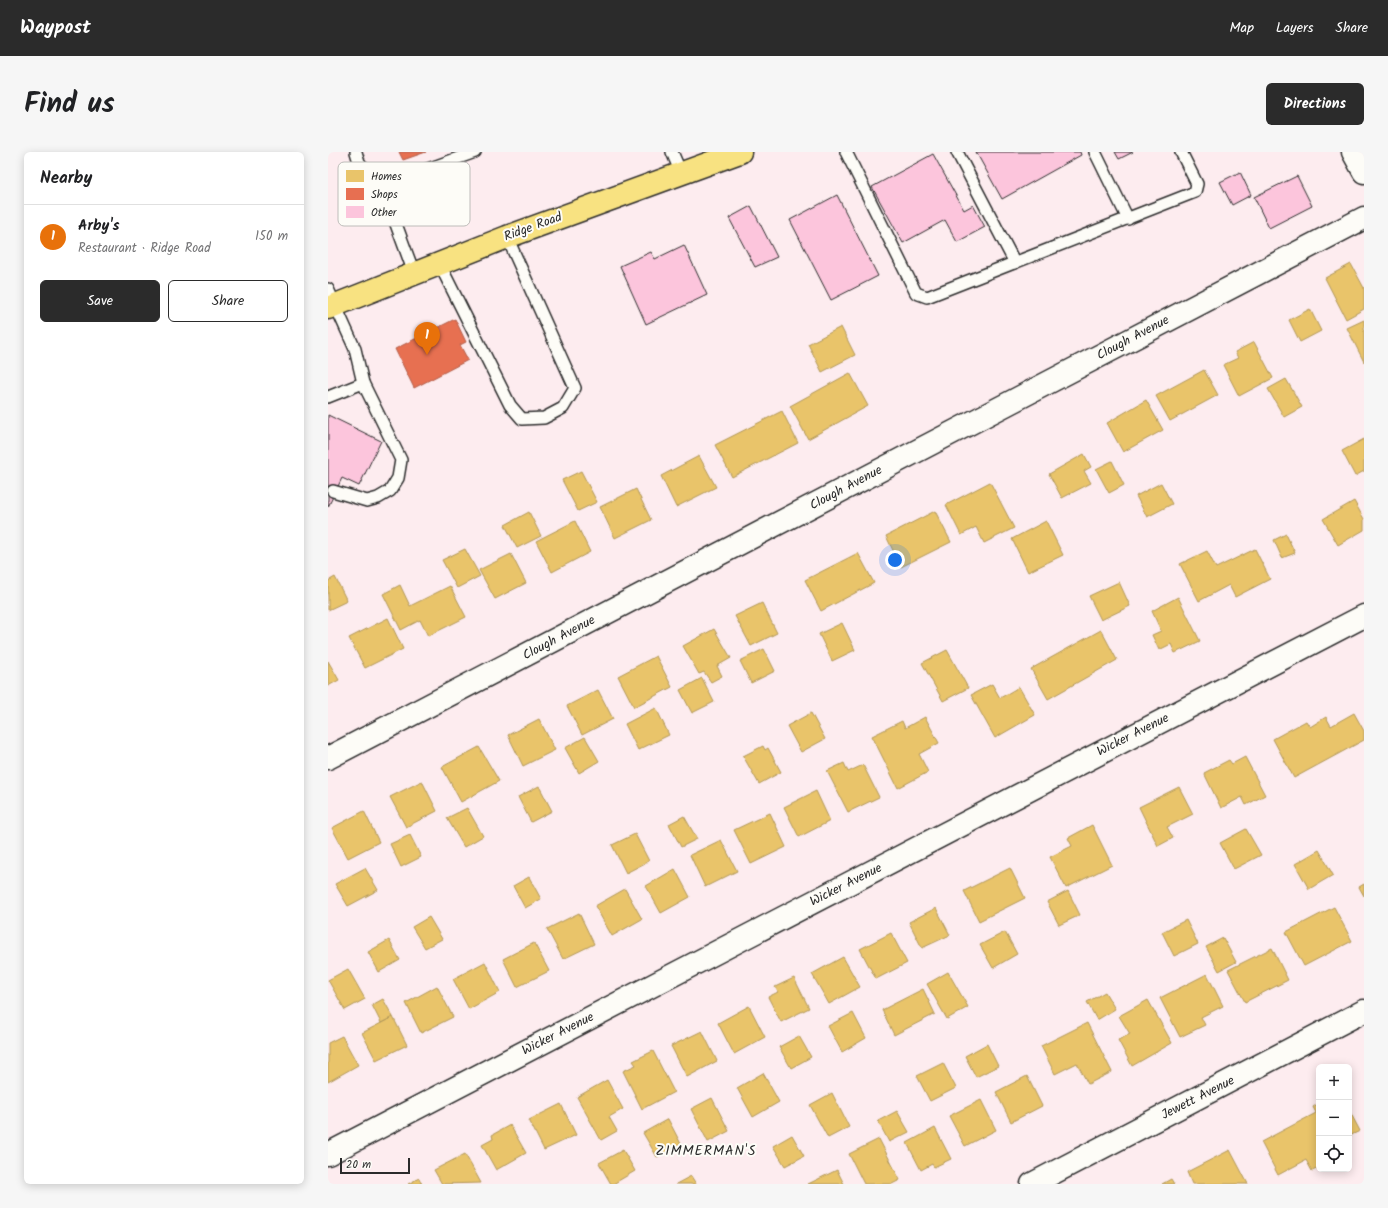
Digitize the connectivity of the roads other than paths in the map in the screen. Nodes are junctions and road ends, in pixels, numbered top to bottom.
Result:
1 (356, 152) edge
2 (475, 152) edge
3 (672, 152) edge
4 (740, 152) edge
5 (846, 152) edge
6 (957, 152) edge
7 (1095, 152) edge
8 (1181, 152) edge
9 (1353, 152) edge
10 (359, 162) edge
11 (447, 162) edge
12 (1364, 172) edge
13 (681, 173) junction
14 (1364, 218) edge
15 (1128, 219) junction
16 (397, 226) edge
17 (507, 236) junction
18 (440, 263) junction
19 (1015, 263) junction
20 (414, 273) junction
21 (331, 300) edge
22 (363, 383) junction
23 (328, 397) edge
24 (333, 491) dead end
25 (1364, 616) edge
26 (328, 758) edge
27 (1364, 1011) edge
28 (328, 1154) edge
29 (1032, 1184) edge

1 - 10 lane
2 - 11 lane
3 - 13 lane
4 - 13 main road, Ridge Road
5 - 19 lane
6 - 19 lane
7 - 15 lane
8 - 15 lane
9 - 12 street
13 - 17 main road, Ridge Road
14 - 26 street, Clough Avenue
15 - 19 lane
16 - 20 lane
17 - 18 main road, Ridge Road
17 - 18 lane
18 - 20 main road, Ridge Road
20 - 21 main road, Ridge Road
21 - 22 lane
22 - 23 lane
22 - 24 lane
25 - 28 street, Wicker Avenue
27 - 29 street, Jewett Avenue

